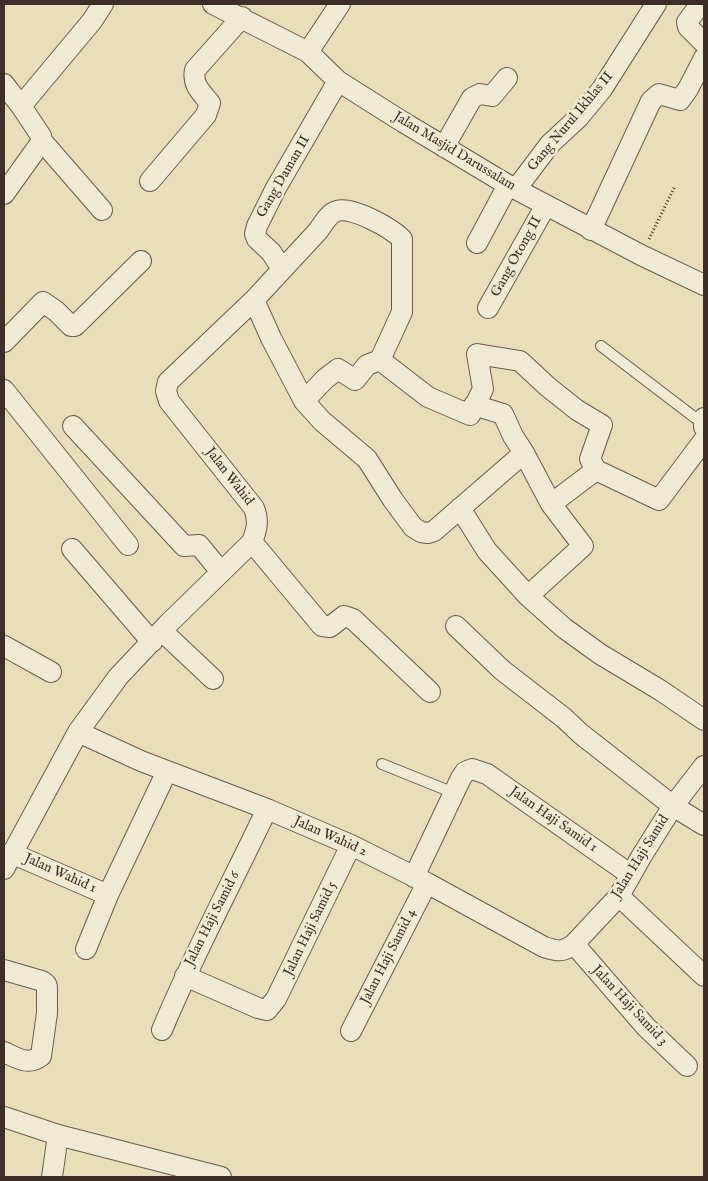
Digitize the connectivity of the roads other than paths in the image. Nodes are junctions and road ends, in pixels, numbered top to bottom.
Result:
1 (103, 4) edge
2 (213, 4) edge
3 (340, 4) edge
4 (656, 4) edge
5 (694, 6) edge
6 (242, 18) junction
7 (704, 43) edge
8 (308, 52) junction
9 (704, 58) edge
10 (507, 78) dead end
11 (338, 81) junction
12 (4, 84) edge
13 (21, 106) junction
14 (42, 141) junction
15 (444, 147) junction
16 (150, 181) dead end
17 (512, 187) junction
18 (4, 194) edge
19 (546, 205) junction
20 (102, 210) dead end
21 (591, 230) junction
22 (477, 243) dead end
23 (141, 261) dead end
24 (282, 269) junction
25 (704, 285) edge
26 (254, 300) junction
27 (488, 308) dead end
28 (4, 342) edge
29 (601, 346) dead end
30 (380, 360) junction
31 (4, 390) edge
32 (304, 401) junction
33 (474, 406) junction
34 (704, 418) edge
35 (704, 423) edge
36 (73, 426) dead end
37 (704, 427) edge
38 (704, 440) edge
39 (524, 453) junction
40 (596, 470) junction
41 (551, 504) junction
42 (460, 508) junction
43 (252, 542) junction
44 (128, 545) dead end
45 (72, 549) dead end
46 (221, 572) junction
47 (528, 596) junction
48 (456, 626) dead end
49 (157, 637) junction
50 (4, 646) edge
51 (51, 672) dead end
52 (213, 679) dead end
53 (430, 692) dead end
54 (704, 720) edge
55 (78, 732) junction
56 (382, 764) dead end
57 (704, 766) edge
58 (472, 769) joint
59 (167, 771) junction
60 (454, 792) junction
61 (673, 806) junction
62 (267, 809) junction
63 (704, 826) edge
64 (351, 845) junction
65 (6, 862) edge
66 (632, 875) junction
67 (421, 880) junction
68 (108, 895) junction
69 (619, 896) junction
70 (574, 944) junction
71 (86, 948) dead end
72 (4, 970) edge
73 (185, 976) junction
74 (704, 976) edge
75 (162, 1030) dead end
76 (351, 1031) dead end
77 (4, 1052) edge
78 (687, 1066) dead end
79 (4, 1117) edge
80 (58, 1135) junction
81 (52, 1177) edge
82 (221, 1177) edge

1 - 13 street
2 - 6 street, Jalan Masjid Darussalam
3 - 8 street
4 - 17 street, Gang Nurul Ikhlas II
5 - 7 street
6 - 8 street, Jalan Masjid Darussalam
6 - 16 street
8 - 11 street, Jalan Masjid Darussalam
9 - 21 street
10 - 15 street
11 - 15 street, Jalan Masjid Darussalam
11 - 24 street, Gang Daman II
12 - 13 street
13 - 14 street
14 - 18 street
14 - 20 street
15 - 17 street, Jalan Masjid Darussalam
17 - 19 street, Jalan Masjid Darussalam
17 - 22 street, Gang Nurul Ikhlas II
19 - 21 street, Jalan Masjid Darussalam
19 - 27 street, Gang Otong II
21 - 25 street, Jalan Masjid Darussalam
23 - 28 street
24 - 26 street, Jalan Wahid
24 - 30 street, Jalan Wahid
26 - 32 street
26 - 43 street, Jalan Wahid
29 - 35 lane
30 - 32 street
30 - 33 street
31 - 44 street
32 - 42 street
33 - 39 street
33 - 40 street
34 - 35 street
35 - 37 street
36 - 46 street
38 - 40 street
39 - 41 street
39 - 42 street
40 - 41 street
41 - 47 street
42 - 47 street
43 - 46 street
43 - 53 street
45 - 49 street
46 - 49 street
47 - 54 street
48 - 61 street
49 - 52 street
49 - 55 street
50 - 51 street
55 - 59 street, Jalan Wahid 2
55 - 65 street
56 - 60 lane
57 - 61 street, Jalan Haji Samid
58 - 60 street, Jalan Haji Samid 4
58 - 66 street, Jalan Haji Samid 1
59 - 62 street, Jalan Wahid 2
59 - 68 street
60 - 67 street, Jalan Haji Samid 4
61 - 63 street
61 - 66 street, Jalan Haji Samid
62 - 64 street, Jalan Wahid 2
62 - 73 street, Jalan Haji Samid 6
64 - 67 street, Jalan Wahid 2
64 - 73 street, Jalan Haji Samid 5
65 - 68 street, Jalan Wahid 1
66 - 69 street, Jalan Haji Samid
67 - 70 street, Jalan Wahid 2
67 - 76 street, Jalan Haji Samid 4
68 - 71 street
69 - 70 street, Jalan Haji Samid
69 - 74 street
70 - 78 street, Jalan Haji Samid 3
72 - 77 street
73 - 75 street, Jalan Haji Samid 6
79 - 80 street
80 - 81 street
80 - 82 street

